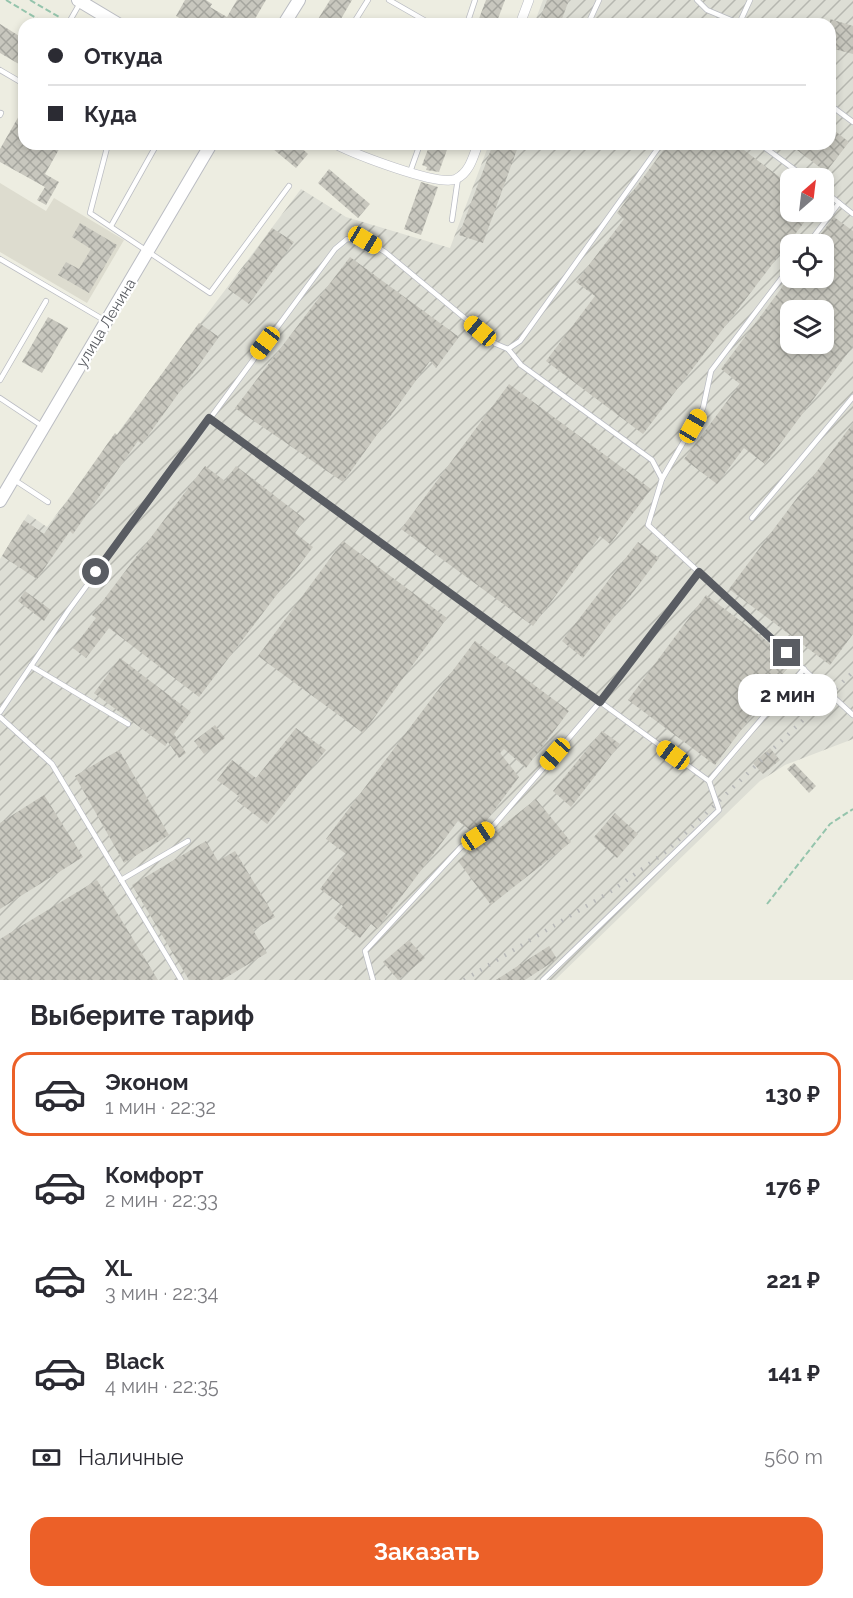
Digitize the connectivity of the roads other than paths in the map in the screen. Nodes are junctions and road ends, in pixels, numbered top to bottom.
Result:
1 (299, 0) edge
2 (368, 0) edge
3 (389, 0) edge
4 (475, 0) edge
5 (529, 0) edge
6 (599, 0) edge
7 (697, 0) edge
8 (750, 0) edge
9 (80, 1) edge
10 (71, 18) edge
11 (108, 18) edge
12 (288, 18) edge
13 (357, 18) edge
14 (421, 18) edge
15 (469, 18) edge
16 (522, 18) edge
17 (591, 18) edge
18 (727, 18) edge
19 (741, 18) edge
20 (0, 70) edge
21 (18, 80) edge
22 (836, 109) edge
23 (853, 122) edge
24 (106, 150) edge
25 (154, 150) edge
26 (208, 150) edge
27 (351, 150) edge
28 (418, 150) edge
29 (476, 150) edge
30 (657, 150) edge
31 (768, 150) edge
32 (792, 168) edge
33 (410, 172) junction
34 (458, 178) junction
35 (289, 186) dead end
36 (834, 199) edge
37 (839, 203) junction
38 (853, 214) edge
39 (452, 220) dead end
40 (111, 226) junction
41 (816, 234) edge
42 (148, 252) junction
43 (0, 259) edge
44 (780, 280) edge
45 (46, 300) dead end
46 (106, 322) junction
47 (508, 349) junction
48 (0, 380) edge
49 (853, 397) edge
50 (0, 398) edge
51 (209, 418) junction
52 (44, 427) junction
53 (662, 478) junction
54 (13, 479) junction
55 (0, 501) edge
56 (48, 502) dead end
57 (752, 518) dead end
58 (699, 572) junction
59 (31, 666) junction
60 (804, 669) junction
61 (600, 702) junction
62 (0, 712) edge
63 (853, 715) edge
64 (0, 717) edge
65 (128, 724) dead end
66 (710, 781) junction
67 (188, 842) dead end
68 (121, 880) junction
69 (181, 980) edge
70 (373, 980) edge
71 (543, 980) edge

1 - 12 street
2 - 13 lane
3 - 14 lane
4 - 15 lane
5 - 16 street
6 - 17 lane
7 - 18 lane
8 - 19 lane
9 - 10 lane
9 - 11 street
20 - 21 lane
22 - 23 lane
24 - 40 lane
25 - 40 lane
26 - 42 street, улица Ленина
27 - 33 street
28 - 33 lane
29 - 34 street
30 - 47 lane
31 - 32 lane
33 - 34 street
34 - 39 lane
35 - 42 lane
36 - 37 lane
37 - 38 lane
37 - 41 lane
40 - 42 lane
42 - 46 street, улица Ленина
43 - 46 lane
44 - 53 lane
45 - 48 lane
46 - 52 street, улица Ленина
47 - 51 lane
47 - 53 lane
49 - 57 lane
50 - 52 lane
51 - 59 lane
51 - 61 lane
52 - 54 street, улица Ленина
53 - 58 lane
54 - 55 street, улица Ленина
54 - 56 lane
58 - 60 lane
58 - 61 lane
59 - 62 lane
59 - 65 lane
60 - 63 lane
60 - 66 lane
61 - 66 lane
61 - 70 lane
64 - 68 lane
66 - 71 lane
67 - 68 lane
68 - 69 lane

